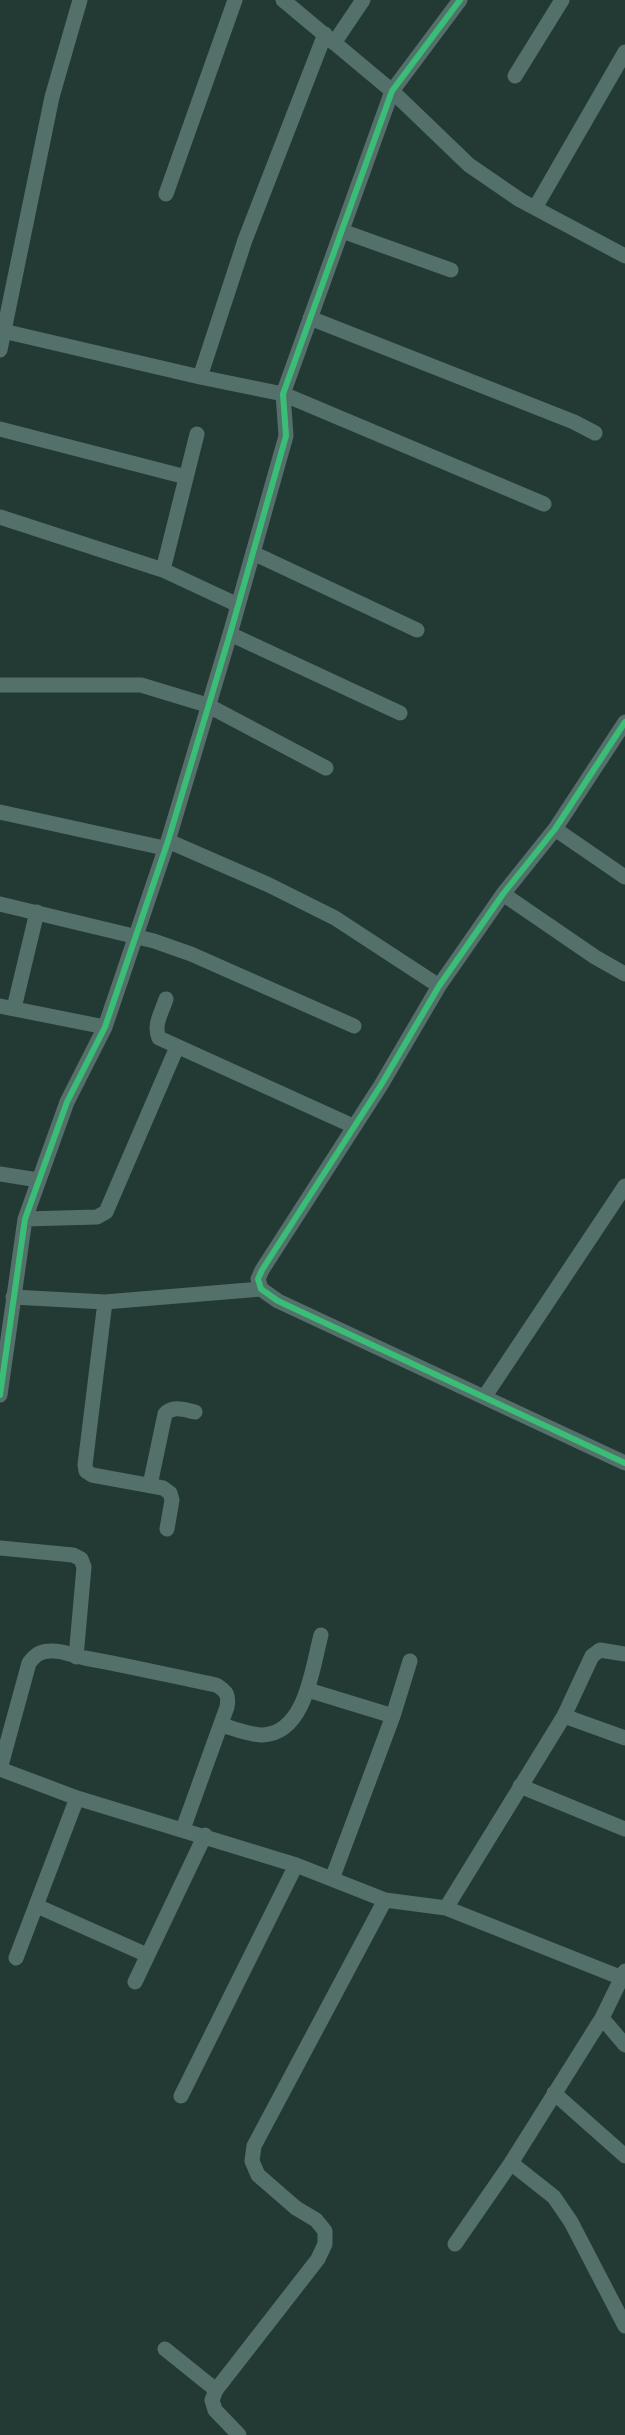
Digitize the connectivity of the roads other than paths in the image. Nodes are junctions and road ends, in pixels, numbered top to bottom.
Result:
1 (80, 0) edge
2 (235, 0) edge
3 (284, 0) edge
4 (363, 0) edge
5 (460, 0) edge
6 (562, 0) edge
7 (330, 39) junction
8 (625, 52) edge
9 (515, 76) dead end
10 (392, 91) junction
11 (166, 194) dead end
12 (535, 208) junction
13 (342, 231) junction
14 (624, 252) edge
15 (451, 270) dead end
16 (310, 318) junction
17 (3, 331) junction
18 (0, 350) edge
19 (200, 377) junction
20 (283, 394) junction
21 (0, 429) edge
22 (595, 433) dead end
23 (197, 434) dead end
24 (186, 478) junction
25 (544, 504) dead end
26 (0, 517) edge
27 (254, 553) junction
28 (163, 570) junction
29 (238, 605) junction
30 (417, 630) dead end
31 (230, 634) junction
32 (0, 685) edge
33 (207, 705) junction
34 (400, 713) dead end
35 (625, 722) edge
36 (326, 768) dead end
37 (0, 812) edge
38 (555, 829) junction
39 (166, 844) junction
40 (625, 877) edge
41 (503, 894) junction
42 (0, 904) edge
43 (37, 912) junction
44 (136, 939) junction
45 (625, 974) edge
46 (439, 986) junction
47 (166, 999) dead end
48 (7, 1007) edge
49 (354, 1026) dead end
50 (105, 1027) junction
51 (177, 1047) junction
52 (353, 1126) junction
53 (0, 1174) edge
54 (38, 1180) junction
55 (625, 1186) edge
56 (25, 1219) junction
57 (261, 1289) junction
58 (12, 1298) junction
59 (105, 1302) junction
60 (0, 1395) edge
61 (485, 1396) junction
62 (195, 1412) dead end
63 (625, 1463) edge
64 (150, 1485) junction
65 (168, 1529) dead end
66 (0, 1548) edge
67 (321, 1636) dead end
68 (625, 1654) edge
69 (76, 1657) junction
70 (410, 1661) dead end
71 (308, 1690) junction
72 (392, 1716) junction
73 (564, 1716) junction
74 (222, 1725) junction
75 (625, 1738) edge
76 (0, 1769) edge
77 (520, 1786) junction
78 (77, 1798) junction
79 (183, 1829) junction
80 (625, 1829) edge
81 (205, 1835) junction
82 (296, 1865) junction
83 (332, 1879) junction
84 (385, 1900) junction
85 (37, 1906) junction
86 (446, 1908) junction
87 (147, 1955) junction
88 (16, 1958) dead end
89 (624, 1974) edge
90 (135, 1982) dead end
91 (602, 2018) junction
92 (625, 2045) edge
93 (554, 2093) junction
94 (181, 2096) dead end
95 (625, 2156) edge
96 (511, 2163) junction
97 (454, 2244) dead end
98 (625, 2326) edge
99 (165, 2349) dead end
100 (216, 2390) junction
101 (239, 2435) edge

1 - 17 street
2 - 11 street
3 - 7 street
4 - 7 street
5 - 10 street
6 - 9 street
7 - 10 street
7 - 19 street
8 - 12 street
10 - 12 street
10 - 13 street
12 - 14 street
13 - 15 street
13 - 16 street
16 - 20 street
16 - 22 street
17 - 18 street
17 - 19 street
19 - 20 street
20 - 25 street
20 - 27 street
21 - 24 street
23 - 24 street
24 - 28 street
26 - 28 street
27 - 29 street
27 - 30 street
28 - 29 street
29 - 31 street
31 - 33 street
31 - 34 street
32 - 33 street
33 - 36 street
33 - 39 street
35 - 38 street
37 - 39 street
38 - 40 street
38 - 41 street
39 - 44 street
39 - 46 street
41 - 45 street
41 - 46 street
42 - 43 street
43 - 44 street
43 - 48 street
44 - 49 street
44 - 50 street
46 - 52 street
47 - 51 street
48 - 50 street
50 - 54 street
51 - 52 street
51 - 56 street
52 - 57 street
53 - 54 street
54 - 56 street
55 - 61 street
56 - 58 street
57 - 59 street
57 - 61 street
58 - 59 street
58 - 60 street
59 - 64 street
61 - 63 street
62 - 64 street
64 - 65 street
66 - 69 street
67 - 71 street
68 - 73 street
69 - 74 street
69 - 76 street
70 - 72 street
71 - 72 street
71 - 74 street
72 - 83 street
73 - 75 street
73 - 77 street
74 - 79 street
76 - 78 street
77 - 80 street
77 - 86 street
78 - 79 street
78 - 85 street
79 - 81 street
81 - 82 street
81 - 87 street
82 - 83 street
82 - 94 street
83 - 84 street
84 - 86 street
84 - 100 street
85 - 87 street
85 - 88 street
86 - 89 street
87 - 90 street
89 - 91 street
91 - 92 street
91 - 93 street
93 - 95 street
93 - 96 street
96 - 97 street
96 - 98 street
99 - 100 street
100 - 101 street

